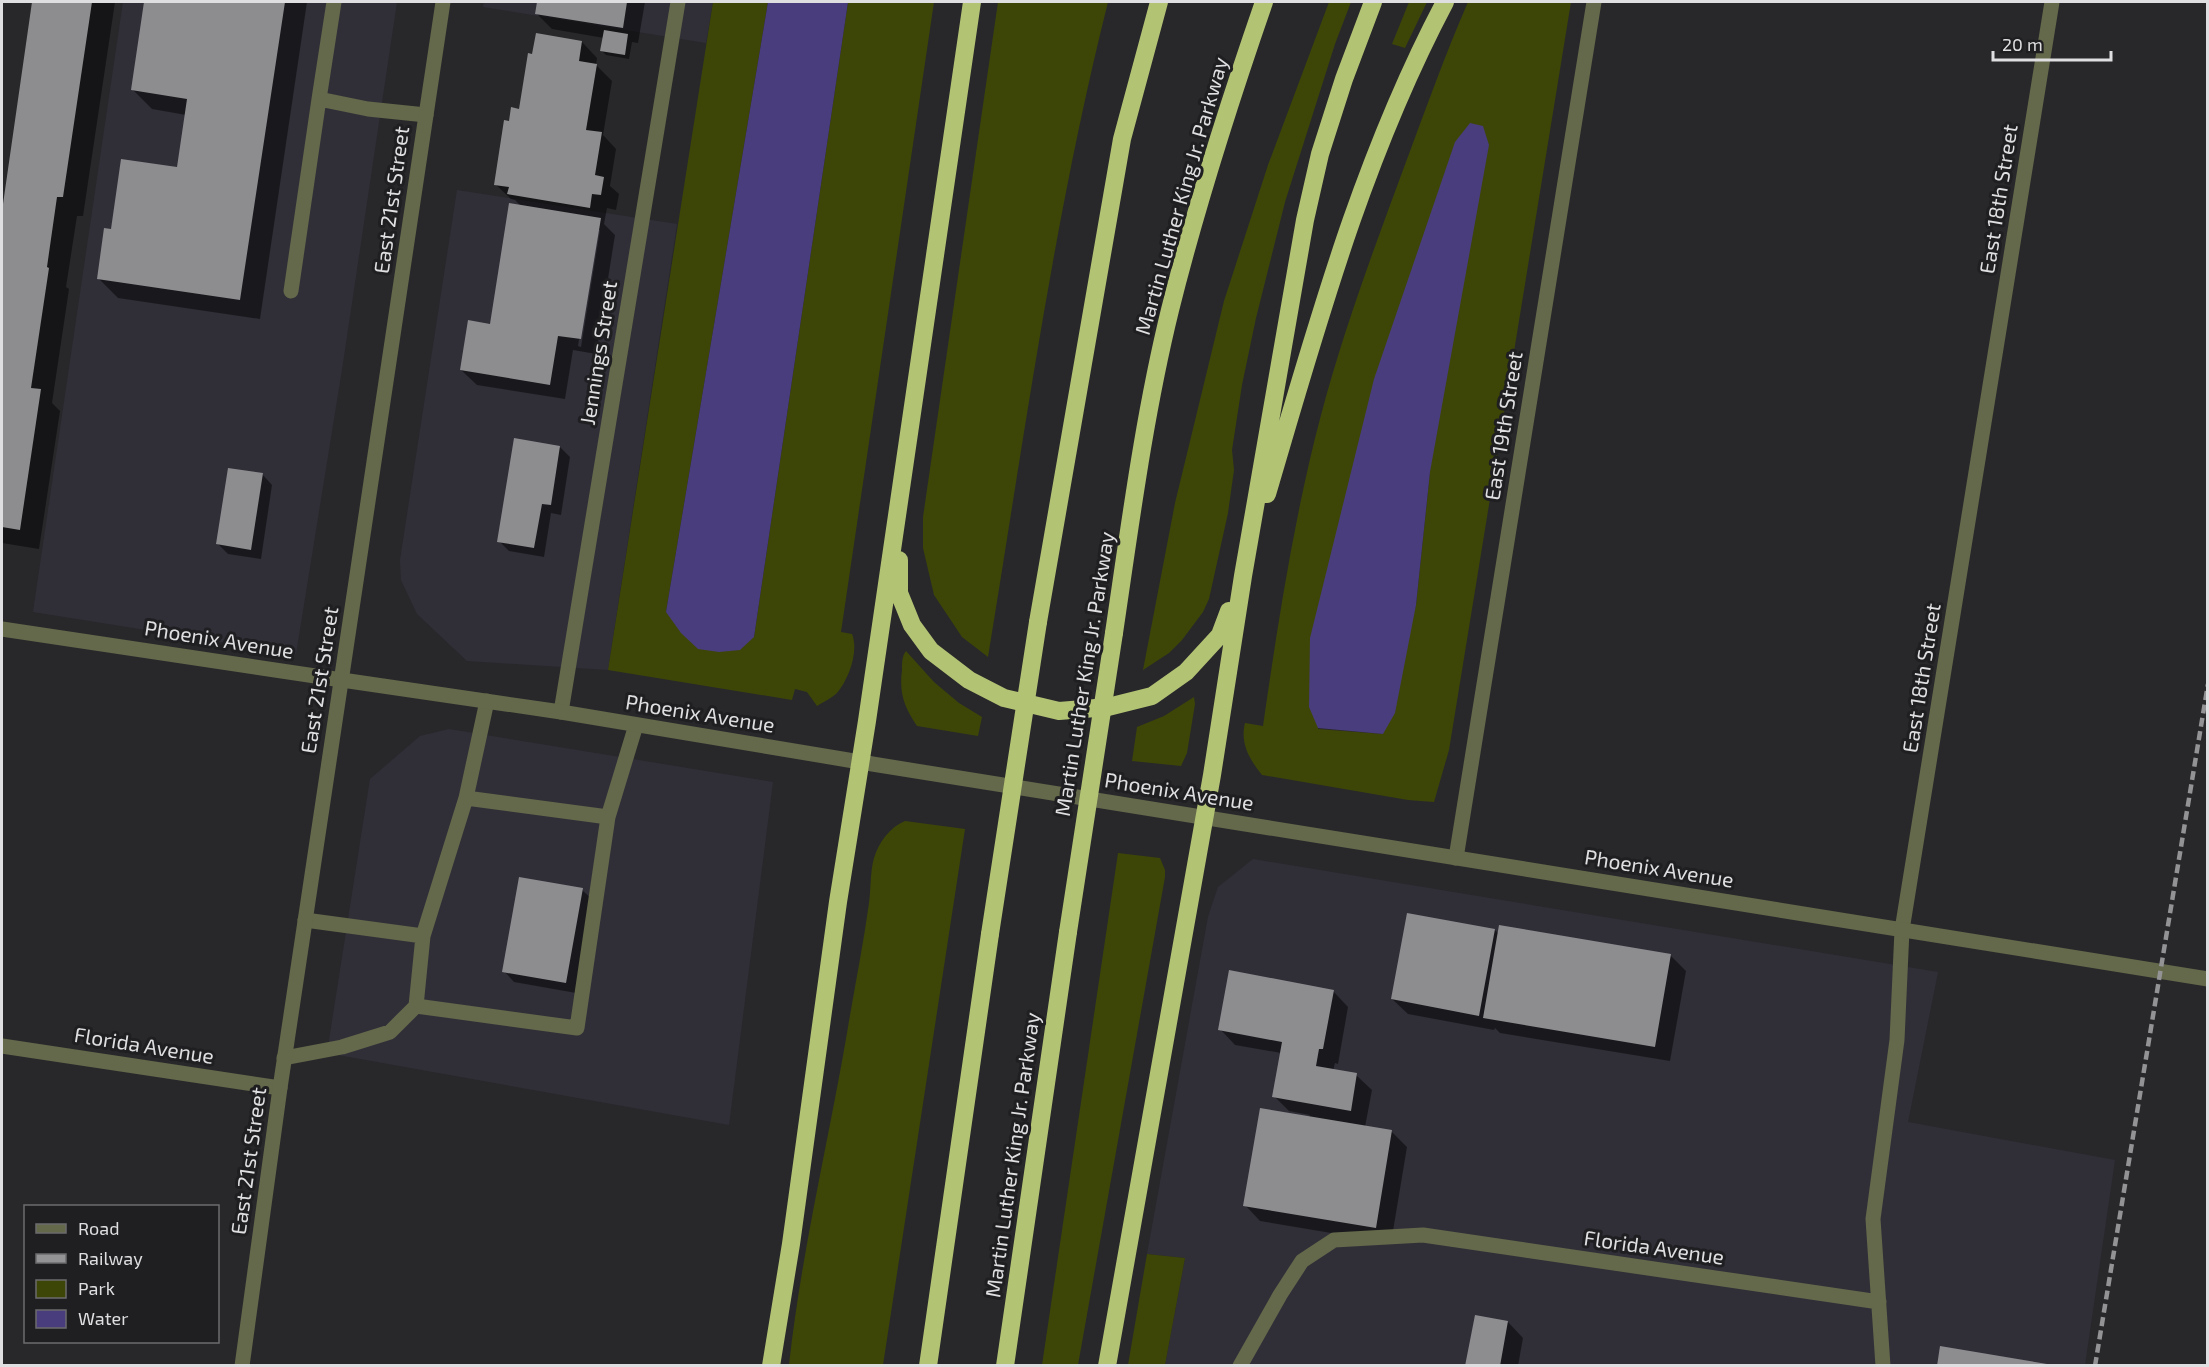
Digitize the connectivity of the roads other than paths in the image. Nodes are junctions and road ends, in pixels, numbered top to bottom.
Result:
1 (334, 2) edge
2 (443, 2) edge
3 (678, 2) edge
4 (972, 2) edge
5 (1159, 2) edge
6 (1264, 2) edge
7 (1373, 2) edge
8 (1445, 2) edge
9 (1594, 2) edge
10 (2052, 2) edge
11 (319, 99) junction
12 (426, 115) junction
13 (291, 291) dead end
14 (898, 501) junction
15 (1243, 576) junction
16 (2, 629) edge
17 (342, 680) junction
18 (487, 701) junction
19 (561, 712) junction
20 (636, 724) junction
21 (860, 762) junction
22 (466, 798) junction
23 (608, 817) junction
24 (1205, 817) junction
25 (1456, 858) junction
26 (305, 920) junction
27 (1902, 930) junction
28 (423, 936) junction
29 (2208, 979) edge
30 (416, 1006) junction
31 (2, 1046) edge
32 (284, 1058) junction
33 (280, 1088) junction
34 (1879, 1302) junction
35 (242, 1365) edge
36 (771, 1365) edge
37 (928, 1365) edge
38 (1005, 1365) edge
39 (1107, 1365) edge
40 (1240, 1365) edge
41 (1883, 1365) edge

1 - 11 street
2 - 12 street, East 21st Street
3 - 19 street, Jennings Street
4 - 14 highway
5 - 37 highway, bridge
6 - 38 highway, Martin Luther King Jr. Parkway, bridge
7 - 15 highway
8 - 15 highway
9 - 25 street, East 19th Street
10 - 27 street, East 18th Street
11 - 12 street
11 - 13 street
12 - 17 street, East 21st Street
14 - 15 highway
14 - 21 highway
15 - 24 highway
16 - 17 street, Phoenix Avenue
17 - 18 street, Phoenix Avenue
17 - 26 street, East 21st Street
18 - 19 street, Phoenix Avenue
18 - 22 street
19 - 20 street, Phoenix Avenue
20 - 21 street, Phoenix Avenue
20 - 23 street
21 - 24 street, Phoenix Avenue
21 - 36 highway
22 - 23 street
22 - 28 street
23 - 30 street
24 - 25 street, Phoenix Avenue
24 - 39 highway
25 - 27 street, Phoenix Avenue
26 - 28 street
26 - 32 street, East 21st Street
27 - 29 street, Phoenix Avenue
27 - 34 street, East 18th Street
28 - 30 street
30 - 32 street
31 - 33 street, Florida Avenue
32 - 33 street, East 21st Street
33 - 35 street, East 21st Street
34 - 40 street, Florida Avenue
34 - 41 street, East 18th Street

